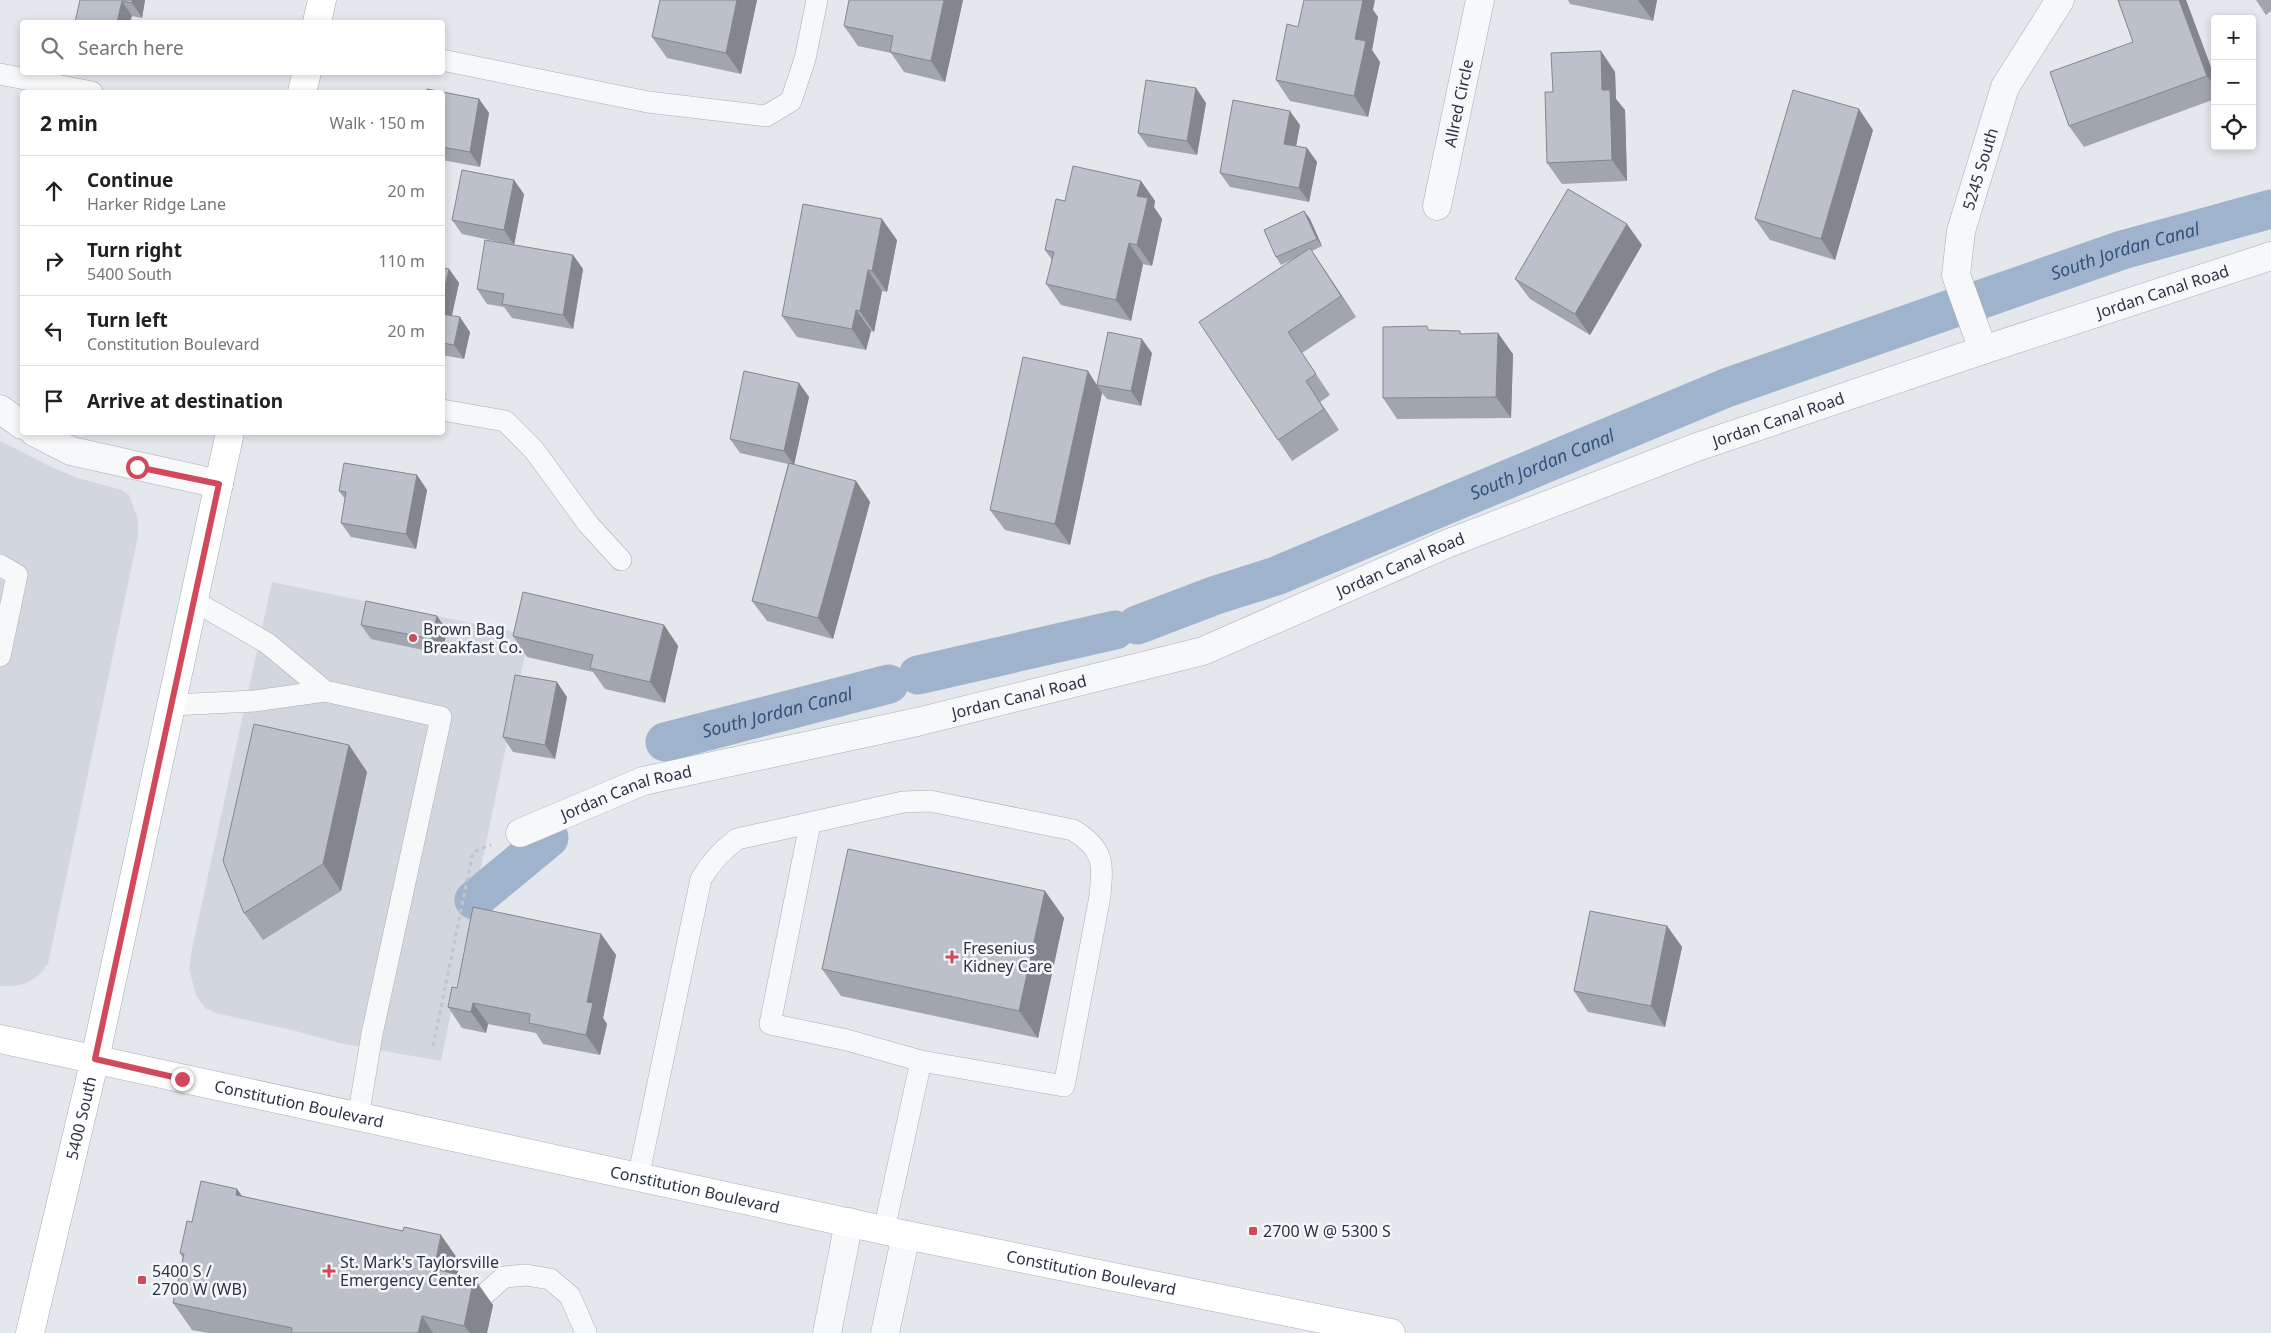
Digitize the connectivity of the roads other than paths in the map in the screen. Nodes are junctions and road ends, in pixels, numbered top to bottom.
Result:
1 (322, 0) edge
2 (817, 0) edge
3 (1480, 0) edge
4 (2060, 0) edge
5 (317, 20) edge
6 (445, 61) edge
7 (0, 74) edge
8 (306, 75) edge
9 (82, 90) edge
10 (302, 90) edge
11 (1437, 206) dead end
12 (2271, 256) edge
13 (1982, 350) junction
14 (0, 409) edge
15 (445, 411) edge
16 (20, 424) edge
17 (40, 435) edge
18 (229, 435) edge
19 (219, 484) junction
20 (621, 560) dead end
21 (0, 565) edge
22 (194, 601) junction
23 (0, 656) edge
24 (325, 691) junction
25 (172, 705) junction
26 (810, 824) junction
27 (520, 833) road end
28 (0, 1040) edge
29 (95, 1059) junction
30 (920, 1061) junction
31 (358, 1118) junction
32 (638, 1178) junction
33 (849, 1222) junction
34 (895, 1233) junction
35 (476, 1302) dead end
36 (30, 1333) edge
37 (586, 1333) edge
38 (827, 1333) edge
39 (885, 1333) edge
40 (1391, 1333) edge

1 - 5 main road
2 - 6 lane
3 - 11 street, Allred Circle
4 - 13 street, 5245 South
7 - 9 lane
8 - 10 main road
12 - 13 street, Jordan Canal Road
13 - 27 street, Jordan Canal Road
14 - 16 street
15 - 20 lane
17 - 19 street
18 - 19 main road, 5400 South
19 - 22 main road, 5400 South
21 - 23 lane
22 - 24 lane
22 - 25 main road, 5400 South
24 - 25 lane
24 - 31 lane
25 - 29 main road, 5400 South
26 - 30 lane
26 - 30 lane
26 - 32 lane
28 - 29 main road, Constitution Boulevard
29 - 31 main road, Constitution Boulevard
29 - 36 main road, 5400 South
30 - 34 lane
31 - 32 main road, Constitution Boulevard
32 - 33 main road, Constitution Boulevard
33 - 34 main road, Constitution Boulevard
33 - 38 street
34 - 39 street
34 - 40 main road, Constitution Boulevard
35 - 37 lane

